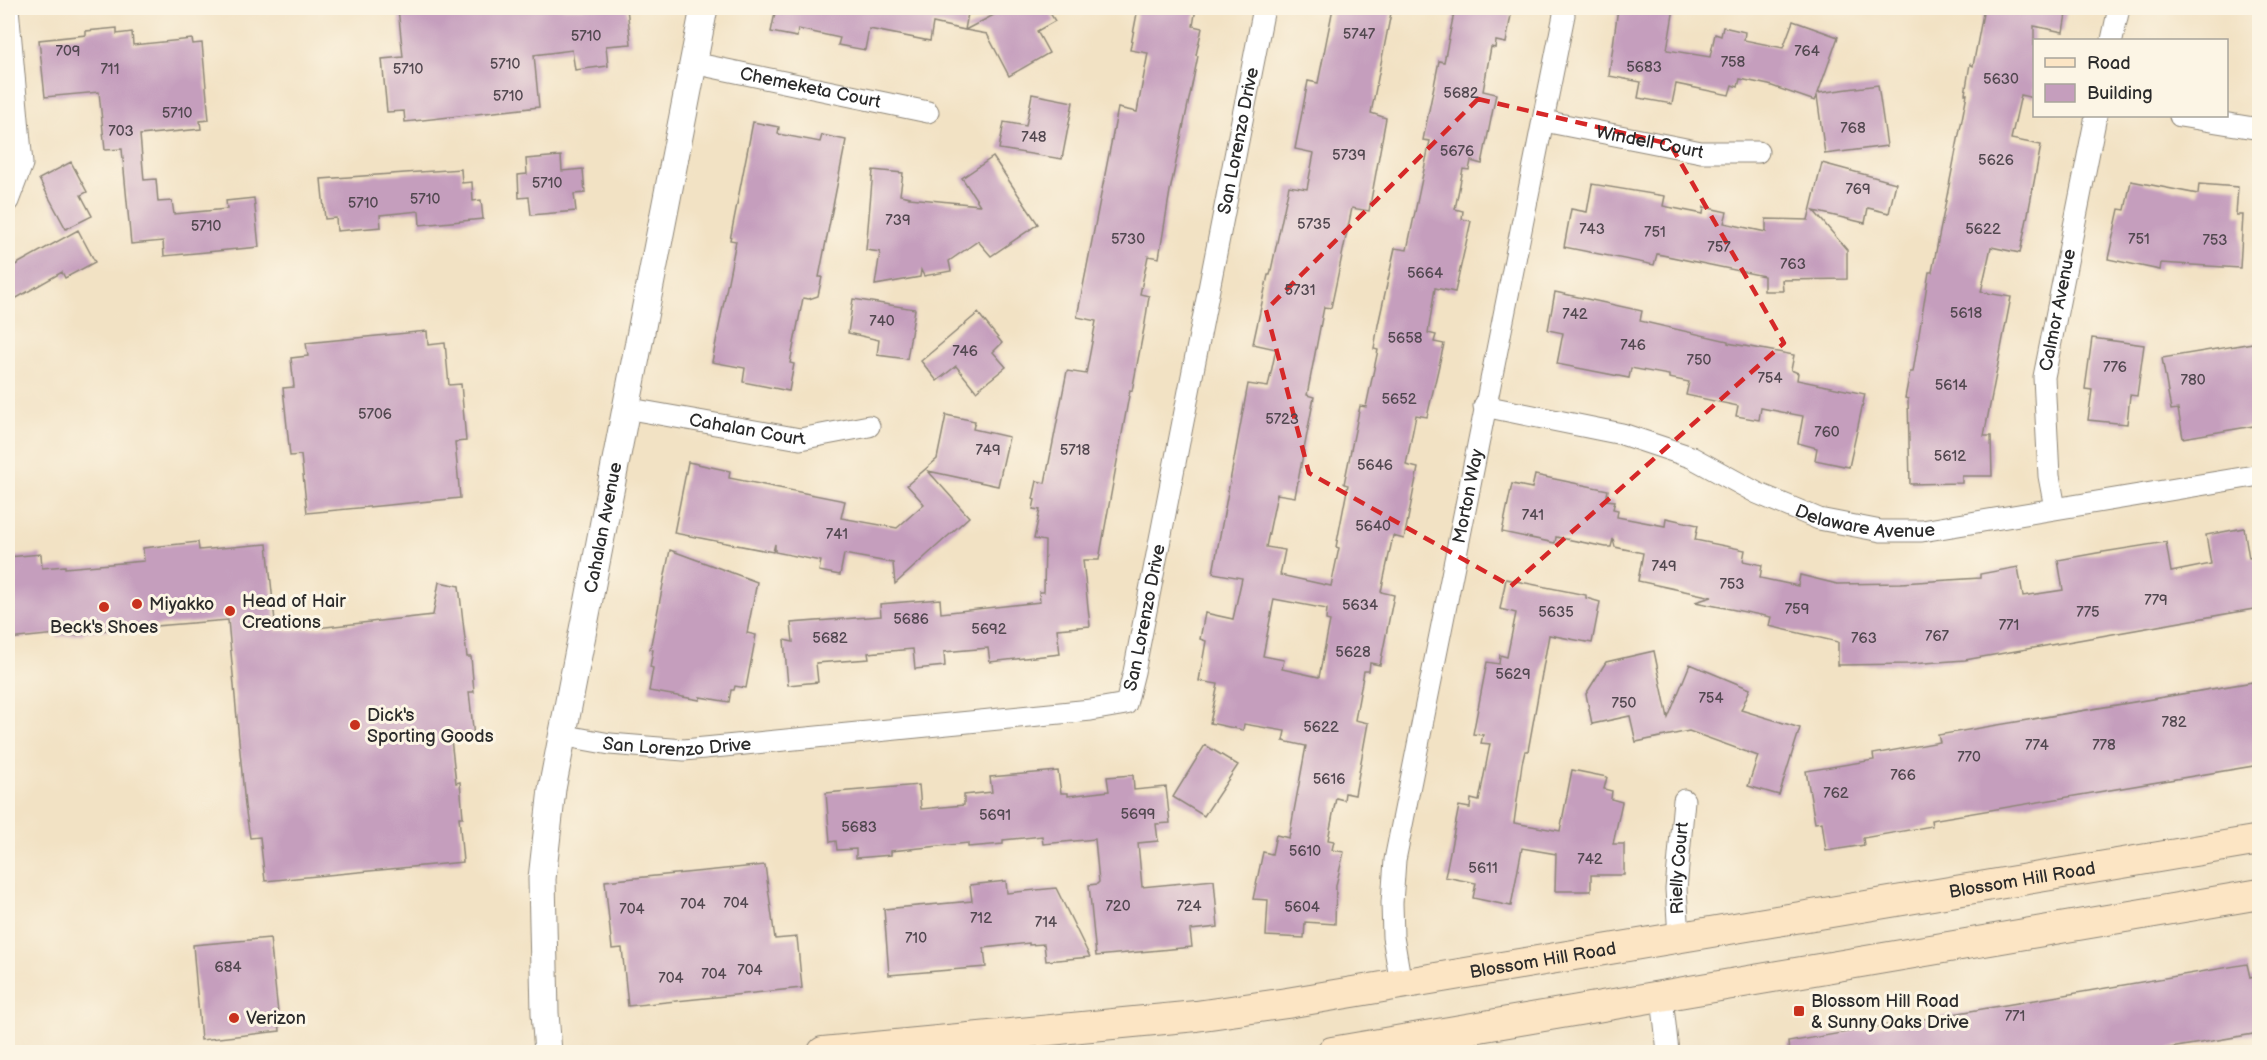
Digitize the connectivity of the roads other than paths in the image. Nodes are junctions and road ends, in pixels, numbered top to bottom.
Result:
1 (8, 8) edge
2 (704, 8) edge
3 (1264, 8) edge
4 (1563, 8) edge
5 (2119, 8) edge
6 (2112, 39) edge
7 (693, 63) junction
8 (928, 112) dead end
9 (2096, 117) edge
10 (2187, 117) edge
11 (1544, 121) junction
12 (2259, 129) edge
13 (1758, 152) dead end
14 (8, 201) edge
15 (1484, 406) junction
16 (625, 408) junction
17 (869, 426) dead end
18 (2259, 475) edge
19 (2055, 508) junction
20 (561, 735) junction
21 (1684, 800) dead end
22 (2259, 840) edge
23 (2259, 894) edge
24 (1679, 937) junction
25 (1401, 984) junction
26 (1662, 997) junction
27 (548, 1053) edge
28 (823, 1053) edge
29 (1332, 1053) edge
30 (1668, 1053) edge

1 - 14 street
2 - 7 street, Cahalan Avenue
3 - 20 street, San Lorenzo Drive
4 - 11 street, Morton Way
5 - 6 street
7 - 8 street, Chemeketa Court
7 - 16 street, Cahalan Avenue
9 - 19 street, Calmor Avenue
10 - 12 street
11 - 13 street, Windell Court
11 - 15 street, Morton Way
15 - 19 street, Delaware Avenue
15 - 25 street, Morton Way
16 - 17 street, Cahalan Court
16 - 20 street, Cahalan Avenue
18 - 19 street, Delaware Avenue
20 - 27 street, Cahalan Avenue
21 - 24 street, Rielly Court
22 - 24 main road, Blossom Hill Road
23 - 26 main road
24 - 25 main road, Blossom Hill Road
25 - 28 main road, Blossom Hill Road
26 - 29 main road
26 - 30 street

